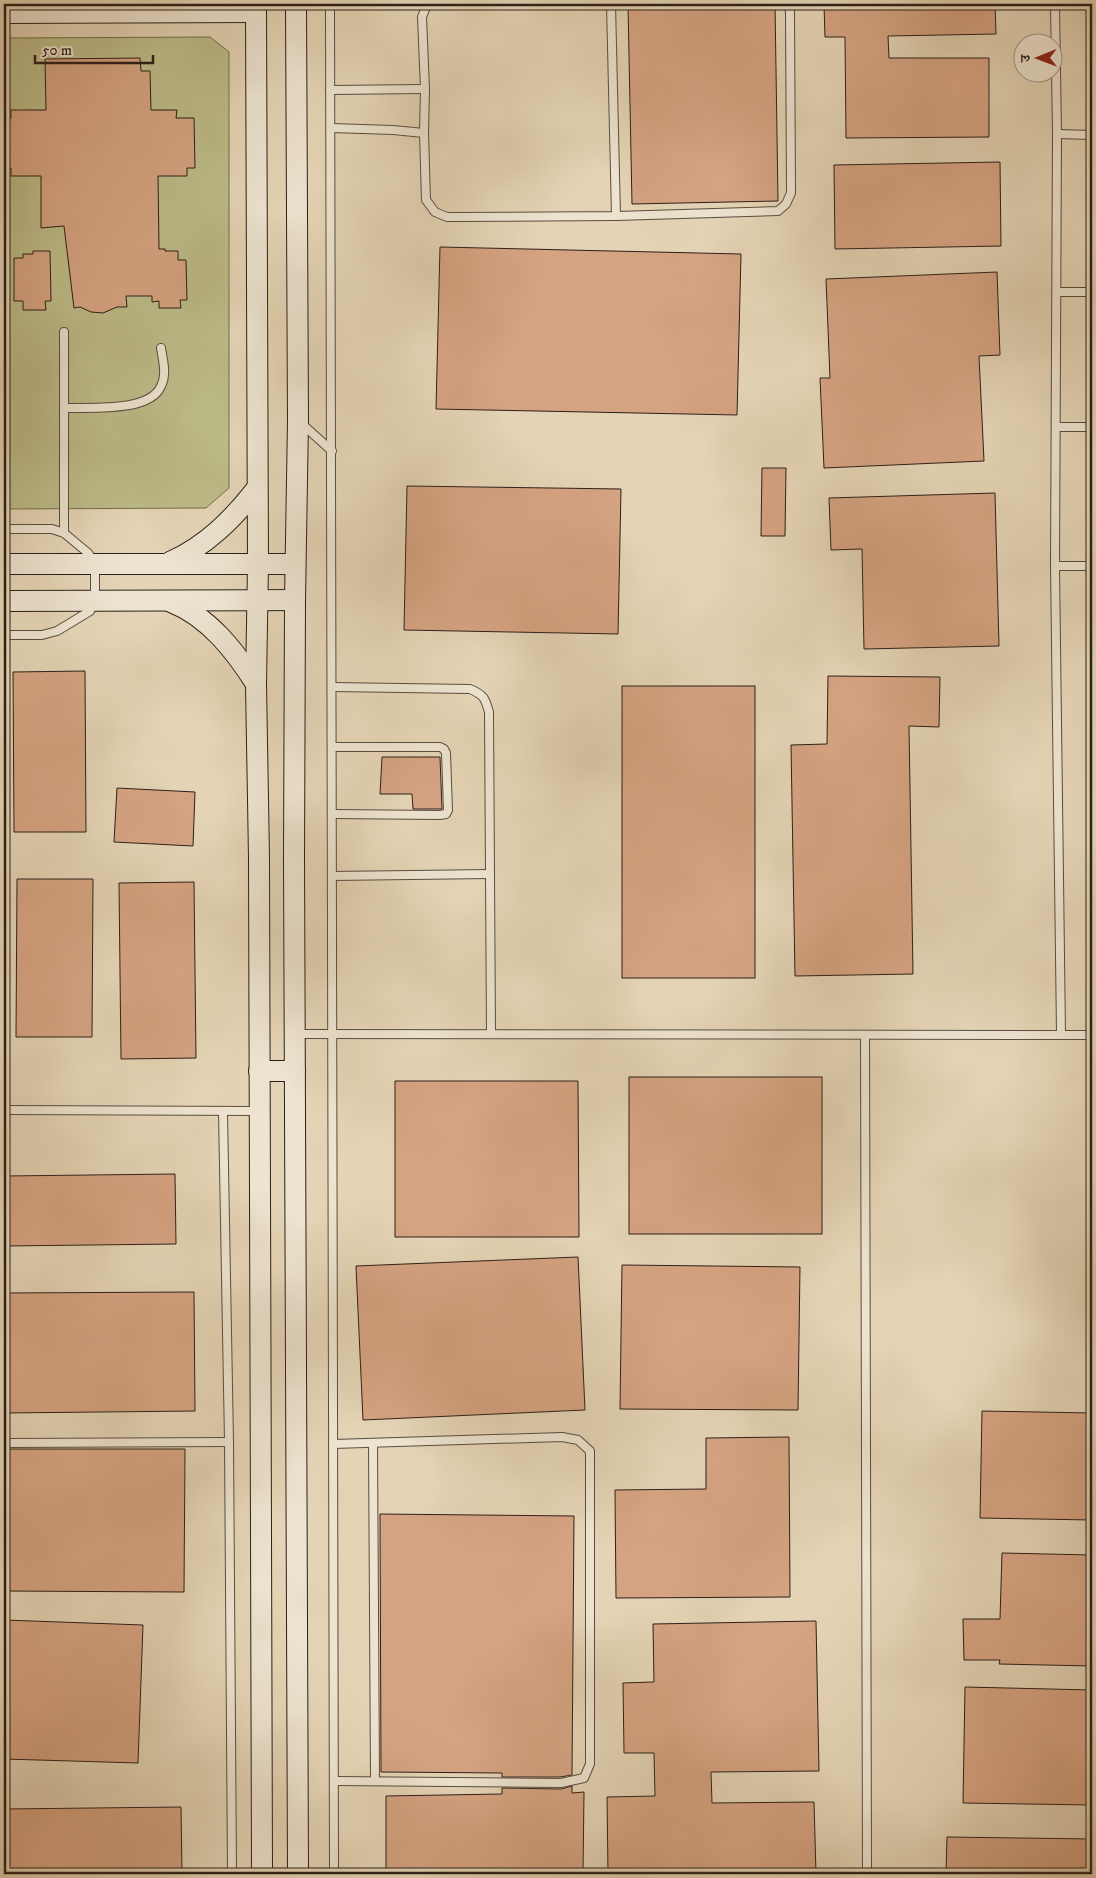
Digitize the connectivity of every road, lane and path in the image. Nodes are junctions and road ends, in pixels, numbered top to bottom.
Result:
1 (296, 4) edge
2 (330, 4) edge
3 (427, 4) edge
4 (612, 4) edge
5 (788, 4) edge
6 (1055, 4) edge
7 (228, 8) edge
8 (256, 8) edge
9 (4, 13) edge
10 (425, 89) junction
11 (330, 90) junction
12 (331, 128) junction
13 (424, 133) junction
14 (1058, 134) junction
15 (1092, 135) edge
16 (616, 216) junction
17 (1057, 292) junction
18 (1092, 292) edge
19 (64, 332) dead end
20 (161, 348) dead end
21 (64, 408) junction
22 (298, 422) junction
23 (1056, 426) junction
24 (1092, 427) edge
25 (332, 451) junction
26 (257, 488) junction
27 (4, 529) edge
28 (64, 533) junction
29 (95, 563) junction
30 (4, 564) edge
31 (166, 564) junction
32 (295, 564) junction
33 (258, 565) junction
34 (1055, 566) junction
35 (1092, 566) edge
36 (165, 600) junction
37 (258, 600) junction
38 (295, 600) junction
39 (4, 601) edge
40 (95, 601) junction
41 (4, 635) edge
42 (256, 684) junction
43 (332, 687) junction
44 (332, 747) junction
45 (332, 814) junction
46 (490, 874) junction
47 (332, 876) junction
48 (295, 1034) junction
49 (332, 1034) junction
50 (491, 1034) junction
51 (1061, 1034) junction
52 (865, 1035) junction
53 (1092, 1035) edge
54 (259, 1071) junction
55 (295, 1071) junction
56 (4, 1110) edge
57 (260, 1111) junction
58 (223, 1112) junction
59 (229, 1442) junction
60 (4, 1443) edge
61 (373, 1443) junction
62 (333, 1444) junction
63 (334, 1781) junction
64 (375, 1781) junction
65 (232, 1874) edge
66 (262, 1874) edge
67 (298, 1874) edge
68 (334, 1874) edge
69 (867, 1874) edge

1 - 22 street
2 - 11 lane
3 - 10 lane
4 - 16 lane
5 - 16 lane
6 - 14 lane
7 - 8 street
7 - 9 street
8 - 26 street
10 - 11 lane
10 - 13 lane
11 - 12 lane
12 - 13 lane
12 - 25 lane
13 - 16 lane
14 - 15 lane
14 - 17 lane
17 - 18 lane
17 - 23 lane
19 - 21 lane
20 - 21 lane
21 - 28 lane
22 - 25 lane
22 - 32 street
23 - 24 lane
23 - 34 lane
25 - 43 lane
26 - 31 street
26 - 33 street
27 - 28 lane
28 - 29 lane
29 - 30 street
29 - 31 street
29 - 40 lane
31 - 33 street
32 - 33 street
32 - 38 street
33 - 37 street
34 - 35 lane
34 - 51 lane
36 - 37 street
36 - 40 street
36 - 42 street
37 - 38 street
37 - 42 street
38 - 48 street
39 - 40 street
40 - 41 lane
42 - 54 street
43 - 44 lane
43 - 46 lane
44 - 45 lane
44 - 45 lane
45 - 47 lane
46 - 47 lane
46 - 50 lane
47 - 49 lane
48 - 49 lane
48 - 55 street
49 - 50 lane
49 - 62 lane
50 - 52 lane
51 - 52 lane
51 - 53 lane
52 - 69 lane
54 - 55 street
54 - 57 street
55 - 67 street
56 - 58 lane
57 - 58 lane
57 - 66 street
58 - 59 lane
59 - 60 lane
59 - 65 lane
61 - 62 lane
61 - 64 lane
61 - 64 lane
62 - 63 lane
63 - 64 lane
63 - 68 lane

